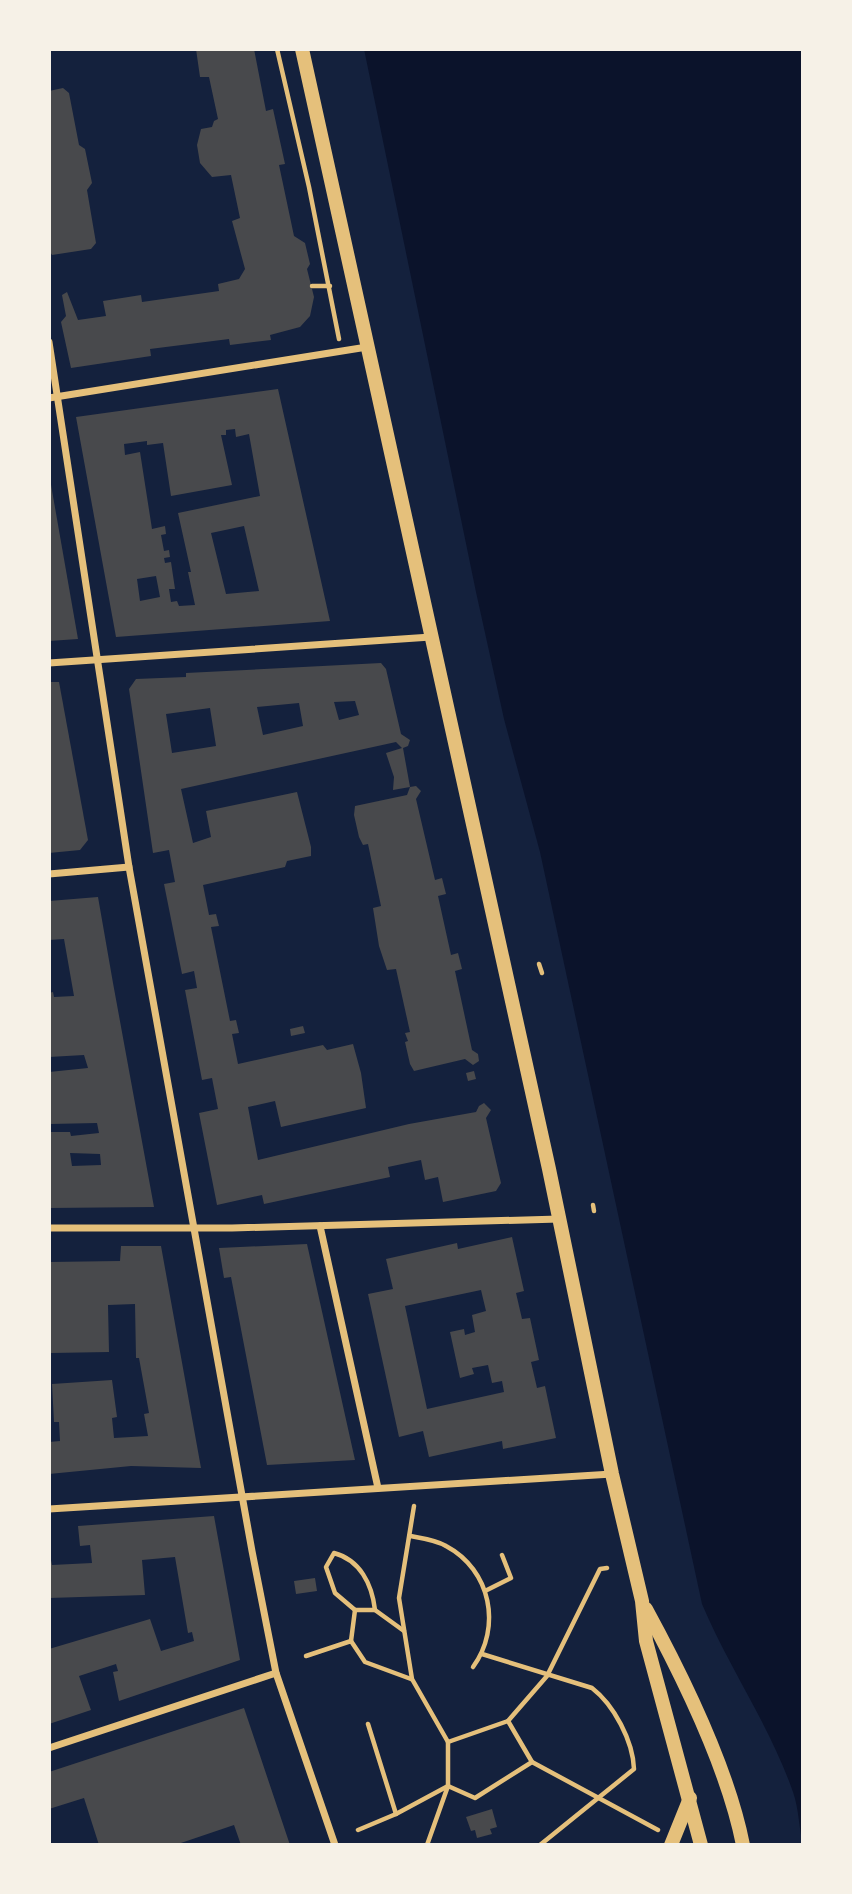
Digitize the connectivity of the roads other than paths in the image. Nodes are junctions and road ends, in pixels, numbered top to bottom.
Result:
1 (302, 49) edge
2 (49, 342) edge
3 (367, 347) junction
4 (59, 397) junction
5 (49, 398) edge
6 (430, 637) junction
7 (97, 659) junction
8 (49, 663) edge
9 (128, 867) junction
10 (49, 874) edge
11 (559, 1219) junction
12 (320, 1226) junction
13 (49, 1228) edge
14 (196, 1228) junction
15 (612, 1474) junction
16 (378, 1488) junction
17 (243, 1497) junction
18 (49, 1509) edge
19 (642, 1601) junction
20 (276, 1673) junction
21 (49, 1748) edge
22 (690, 1797) junction
23 (335, 1845) edge
24 (671, 1845) edge
25 (701, 1845) edge
26 (743, 1845) edge

1 - 3 main road
2 - 4 street
3 - 4 street
3 - 6 main road
4 - 5 street
4 - 7 street
6 - 7 street
6 - 11 main road
7 - 8 street
7 - 9 street
9 - 10 street
9 - 14 street
11 - 12 street
11 - 15 main road
12 - 14 street
12 - 16 street
13 - 14 street
14 - 17 street
15 - 16 street
15 - 19 main road
16 - 17 street
17 - 18 street
17 - 20 street
19 - 22 main road
19 - 26 main road
20 - 21 street
20 - 23 street
22 - 24 main road
22 - 25 main road

